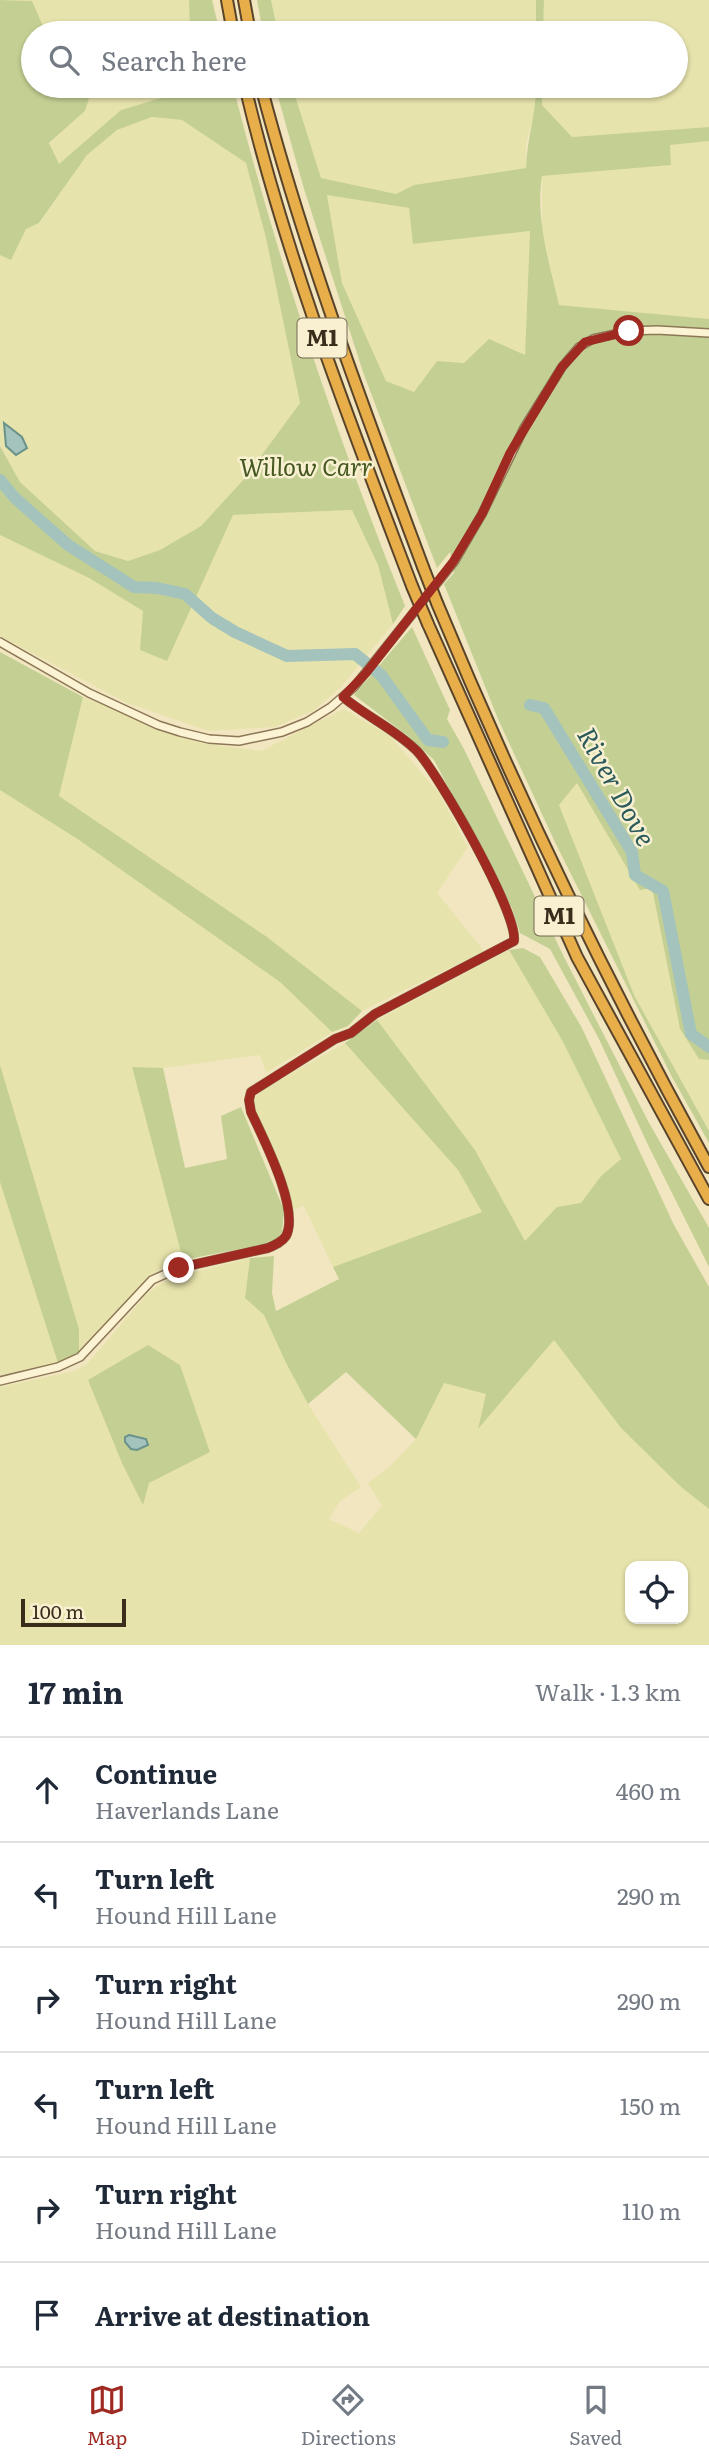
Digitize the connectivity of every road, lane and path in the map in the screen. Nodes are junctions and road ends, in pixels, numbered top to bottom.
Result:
1 (227, 0) edge
2 (244, 0) edge
3 (231, 21) edge
4 (248, 21) edge
5 (248, 98) edge
6 (264, 98) edge
7 (709, 333) edge
8 (0, 642) edge
9 (343, 697) junction
10 (709, 1167) edge
11 (709, 1199) edge
12 (0, 1381) edge

1 - 3 highway
2 - 4 highway
5 - 11 highway, M1, bridge
6 - 10 highway, M1, bridge
7 - 9 street
8 - 9 street
9 - 12 street

